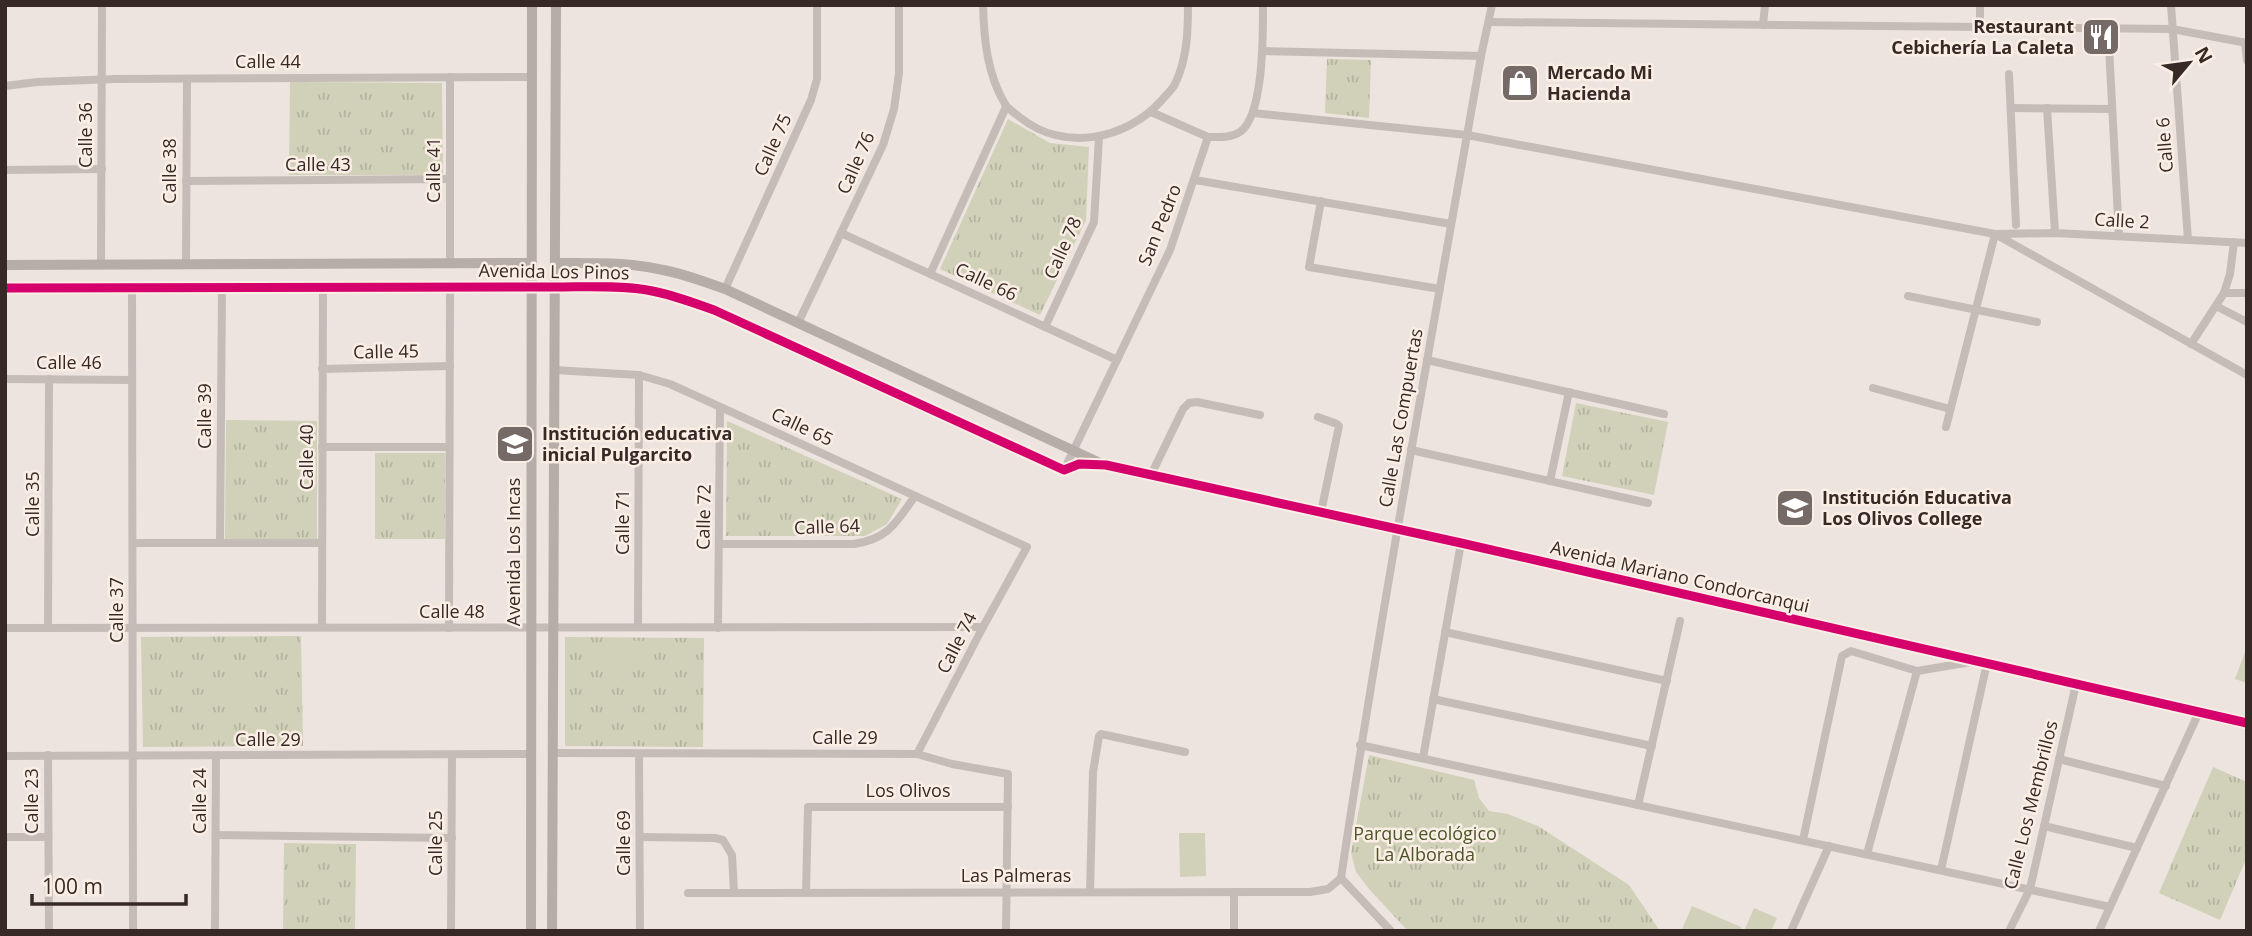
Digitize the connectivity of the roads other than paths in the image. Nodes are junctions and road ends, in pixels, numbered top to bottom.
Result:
1 (102, 5) edge
2 (532, 5) edge
3 (556, 5) edge
4 (817, 5) edge
5 (899, 5) edge
6 (984, 5) edge
7 (1188, 5) edge
8 (1263, 5) edge
9 (1492, 5) edge
10 (1765, 5) edge
11 (1980, 5) edge
12 (2171, 5) edge
13 (1489, 22) junction
14 (1763, 25) junction
15 (1980, 27) junction
16 (2108, 29) junction
17 (2172, 29) junction
18 (2246, 43) edge
19 (1263, 51) junction
20 (1481, 56) junction
21 (2247, 60) edge
22 (2009, 74) dead end
23 (450, 77) junction
24 (532, 77) junction
25 (102, 79) junction
26 (187, 79) junction
27 (5, 86) edge
28 (1006, 107) junction
29 (2011, 107) junction
30 (2047, 108) junction
31 (2112, 109) junction
32 (1151, 112) junction
33 (1253, 113) junction
34 (1467, 135) junction
35 (1099, 137) junction
36 (1208, 137) junction
37 (102, 169) junction
38 (5, 170) edge
39 (450, 179) junction
40 (1195, 180) junction
41 (186, 181) junction
42 (1321, 201) junction
43 (1451, 224) junction
44 (2016, 225) dead end
45 (841, 233) junction
46 (2055, 233) junction
47 (1996, 234) junction
48 (2119, 236) junction
49 (2188, 240) junction
50 (2234, 243) junction
51 (2247, 243) edge
52 (450, 263) junction
53 (512, 263) junction
54 (532, 263) junction
55 (555, 263) junction
56 (101, 264) junction
57 (186, 264) junction
58 (5, 265) edge
59 (930, 274) junction
60 (323, 287) junction
61 (450, 287) junction
62 (511, 287) junction
63 (532, 287) junction
64 (555, 287) junction
65 (5, 288) edge
66 (132, 289) junction
67 (222, 289) junction
68 (725, 289) junction
69 (1440, 289) junction
70 (2224, 293) junction
71 (2247, 293) edge
72 (1908, 296) dead end
73 (2216, 306) junction
74 (1976, 310) junction
75 (2037, 322) dead end
76 (2247, 322) edge
77 (798, 323) junction
78 (1045, 327) junction
79 (2191, 344) junction
80 (1427, 359) junction
81 (1117, 360) junction
82 (450, 366) junction
83 (323, 369) junction
84 (554, 370) junction
85 (639, 375) junction
86 (2247, 375) edge
87 (5, 379) edge
88 (49, 379) junction
89 (132, 380) junction
90 (1873, 388) dead end
91 (1569, 392) junction
92 (720, 407) junction
93 (1951, 409) junction
94 (1664, 414) dead end
95 (1260, 415) dead end
96 (1318, 417) dead end
97 (1946, 427) dead end
98 (322, 447) junction
99 (449, 447) junction
100 (1073, 450) junction
101 (1411, 450) junction
102 (1106, 465) junction
103 (1064, 470) junction
104 (1151, 475) junction
105 (1550, 481) junction
106 (915, 496) junction
107 (1648, 503) dead end
108 (1321, 512) junction
109 (1398, 529) junction
110 (133, 543) junction
111 (220, 543) junction
112 (1461, 543) junction
113 (322, 544) junction
114 (719, 544) junction
115 (1027, 547) joint
116 (1680, 621) dead end
117 (983, 626) junction
118 (322, 627) junction
119 (553, 627) junction
120 (638, 627) junction
121 (5, 628) edge
122 (48, 628) junction
123 (133, 628) junction
124 (449, 628) junction
125 (531, 628) junction
126 (718, 628) junction
127 (1445, 632) junction
128 (1981, 662) junction
129 (1917, 671) junction
130 (1667, 681) junction
131 (2076, 684) junction
132 (531, 693) junction
133 (554, 693) junction
134 (1433, 699) junction
135 (2199, 712) junction
136 (2247, 723) edge
137 (1360, 745) junction
138 (1652, 746) junction
139 (1185, 752) dead end
140 (553, 753) junction
141 (530, 754) junction
142 (639, 754) junction
143 (917, 754) junction
144 (5, 755) edge
145 (48, 755) junction
146 (452, 755) junction
147 (133, 756) junction
148 (216, 756) junction
149 (1423, 758) junction
150 (2059, 759) junction
151 (2165, 786) junction
152 (1638, 805) junction
153 (1008, 807) junction
154 (2044, 826) junction
155 (216, 835) junction
156 (5, 837) edge
157 (48, 837) junction
158 (640, 837) junction
159 (452, 838) junction
160 (1802, 841) junction
161 (1829, 846) junction
162 (2137, 848) junction
163 (1867, 854) junction
164 (1941, 870) junction
165 (1340, 878) junction
166 (2029, 890) junction
167 (734, 892) junction
168 (806, 892) junction
169 (1007, 892) junction
170 (1090, 892) junction
171 (1234, 892) junction
172 (688, 893) dead end
173 (2110, 907) junction
174 (49, 931) edge
175 (133, 931) edge
176 (215, 931) edge
177 (451, 931) edge
178 (531, 931) edge
179 (552, 931) edge
180 (640, 931) edge
181 (1006, 931) edge
182 (1234, 931) edge
183 (1391, 931) edge
184 (1791, 931) edge
185 (2009, 931) edge
186 (2099, 931) edge

1 - 25 street, Calle 36
2 - 24 street, Avenida Los Incas
3 - 55 street
4 - 68 street, Calle 75
5 - 45 street, Calle 76
6 - 28 street
7 - 32 street
8 - 19 street
9 - 13 street, Calle Las Compuertas
10 - 14 street
11 - 15 street
12 - 17 street, Calle 6
13 - 14 street
13 - 20 street, Calle Las Compuertas
14 - 15 street
15 - 16 street
16 - 17 street
16 - 31 street
17 - 18 street
17 - 49 street, Calle 6
18 - 21 street
19 - 20 street
19 - 33 street
20 - 34 street, Calle Las Compuertas
22 - 29 street
23 - 24 street, Calle 44
23 - 26 street, Calle 44
23 - 39 street, Calle 41
24 - 54 street, Avenida Los Incas
25 - 26 street, Calle 44
25 - 27 street, Calle 44
25 - 37 street, Calle 36
26 - 41 street, Calle 38
28 - 35 street
28 - 59 street
29 - 30 street
29 - 44 street
30 - 31 street
30 - 46 street
31 - 48 street
32 - 35 street
32 - 36 street
33 - 34 street
33 - 36 street
34 - 43 street, Calle Las Compuertas
34 - 47 street
35 - 78 street, Calle 78
36 - 40 street, San Pedro
37 - 38 street
37 - 56 street, Calle 36
39 - 41 street, Calle 43
39 - 52 street, Calle 41
40 - 42 street
40 - 81 street, San Pedro
41 - 57 street, Calle 38
42 - 43 street
42 - 69 street
43 - 69 street, Calle Las Compuertas
45 - 59 street, Calle 66
45 - 77 street, Calle 76
46 - 47 street, Calle 2
46 - 48 street, Calle 2
47 - 74 street
47 - 79 street
48 - 49 street, Calle 2
49 - 50 street, Calle 2
50 - 51 street, Calle 2
50 - 70 street
52 - 53 street, Avenida Los Pinos
52 - 57 street, Avenida Los Pinos
53 - 54 street, Avenida Los Pinos
53 - 62 street
54 - 63 street, Avenida Los Incas
55 - 64 street
55 - 68 street, Avenida Los Pinos
56 - 57 street, Avenida Los Pinos
56 - 58 street, Avenida Los Pinos
59 - 78 street, Calle 66
60 - 61 street, Avenida Los Pinos
60 - 67 street, Avenida Los Pinos
60 - 83 street, Calle 40
61 - 62 street, Avenida Los Pinos
61 - 82 street
62 - 63 street, Avenida Los Pinos
63 - 64 street, Avenida Los Pinos
63 - 125 street, Avenida Los Incas
64 - 84 street
64 - 103 street, Avenida Los Pinos
65 - 66 street, Avenida Los Pinos
66 - 67 street, Avenida Los Pinos
66 - 89 street, Calle 37
67 - 111 street, Calle 39
68 - 77 street, Avenida Los Pinos
69 - 80 street, Calle Las Compuertas
70 - 71 street
70 - 73 street
72 - 74 street
73 - 76 street
73 - 79 street
74 - 75 street
74 - 93 street
77 - 100 street, Avenida Los Pinos
78 - 81 street, Calle 66
79 - 86 street
80 - 91 street
80 - 101 street, Calle Las Compuertas
81 - 100 street, San Pedro
82 - 83 street, Calle 45
82 - 99 street
83 - 98 street, Calle 40
84 - 85 street, Calle 65
84 - 119 street
85 - 92 street, Calle 65
85 - 120 street, Calle 71
87 - 88 street, Calle 46
88 - 89 street, Calle 46
88 - 122 street, Calle 35
89 - 110 street, Calle 37
90 - 93 street
91 - 94 street
91 - 105 street
92 - 106 street, Calle 65
92 - 114 street, Calle 72
93 - 97 street
95 - 104 street
96 - 108 street
98 - 99 street
98 - 113 street, Calle 40
99 - 124 street
100 - 102 street, Avenida Mariano Condorcanqui
100 - 103 street, San Pedro
101 - 105 street
101 - 109 street, Calle Las Compuertas
102 - 103 street, Avenida Mariano Condorcanqui
102 - 104 street, Avenida Mariano Condorcanqui
104 - 108 street, Avenida Mariano Condorcanqui
105 - 107 street
106 - 114 street, Calle 64
106 - 115 street, Calle 65
108 - 109 street, Avenida Mariano Condorcanqui
109 - 112 street, Avenida Mariano Condorcanqui
109 - 137 street, Calle Las Compuertas
110 - 111 street
110 - 123 street, Calle 37
111 - 113 street
112 - 127 street
112 - 128 street, Avenida Mariano Condorcanqui
113 - 118 street, Calle 40
114 - 126 street, Calle 72
115 - 117 street, Calle 74
116 - 130 street
117 - 126 street, Calle 48
117 - 143 street, Calle 74
118 - 123 street, Calle 48
118 - 124 street, Calle 48
119 - 120 street, Calle 48
119 - 125 street, Calle 48
119 - 133 street
120 - 126 street, Calle 48
121 - 122 street, Calle 48
122 - 123 street, Calle 48
123 - 147 street, Calle 37
124 - 125 street, Calle 48
125 - 132 street, Avenida Los Incas
127 - 130 street
127 - 134 street
128 - 129 street
128 - 131 street, Avenida Mariano Condorcanqui
128 - 164 street
129 - 160 street
129 - 163 street
130 - 138 street
131 - 135 street, Avenida Mariano Condorcanqui
131 - 150 street, Calle Los Membrillos
132 - 133 street
132 - 141 street, Avenida Los Incas
133 - 140 street
134 - 138 street
134 - 149 street
135 - 136 street, Avenida Mariano Condorcanqui
135 - 151 street
137 - 149 street
137 - 165 street, Calle Las Compuertas
138 - 152 street
139 - 170 street
140 - 142 street, Calle 29
140 - 179 street
141 - 146 street, Calle 29
141 - 178 street, Avenida Los Incas
142 - 143 street, Calle 29
142 - 158 street, Calle 69
143 - 153 street, Calle 29
144 - 145 street, Calle 29
145 - 147 street, Calle 29
145 - 157 street, Calle 23
146 - 148 street, Calle 29
146 - 159 street, Calle 25
147 - 148 street, Calle 29
147 - 175 street, Calle 37
148 - 155 street, Calle 24
149 - 152 street
150 - 151 street
150 - 154 street, Calle Los Membrillos
151 - 162 street
152 - 160 street
153 - 168 street, Los Olivos
153 - 169 street
154 - 162 street
154 - 166 street, Calle Los Membrillos
155 - 159 street
155 - 176 street, Calle 24
156 - 157 street
157 - 174 street, Calle 23
158 - 167 street
158 - 180 street, Calle 69
159 - 177 street, Calle 25
160 - 161 street
161 - 163 street
161 - 184 street
162 - 173 street
163 - 164 street
164 - 166 street
165 - 171 street, Las Palmeras
165 - 183 street
166 - 173 street
166 - 185 street, Calle Los Membrillos
167 - 168 street, Las Palmeras
167 - 172 street, Las Palmeras
168 - 169 street, Las Palmeras
169 - 170 street, Las Palmeras
169 - 181 street
170 - 171 street, Las Palmeras
171 - 182 street
173 - 186 street

